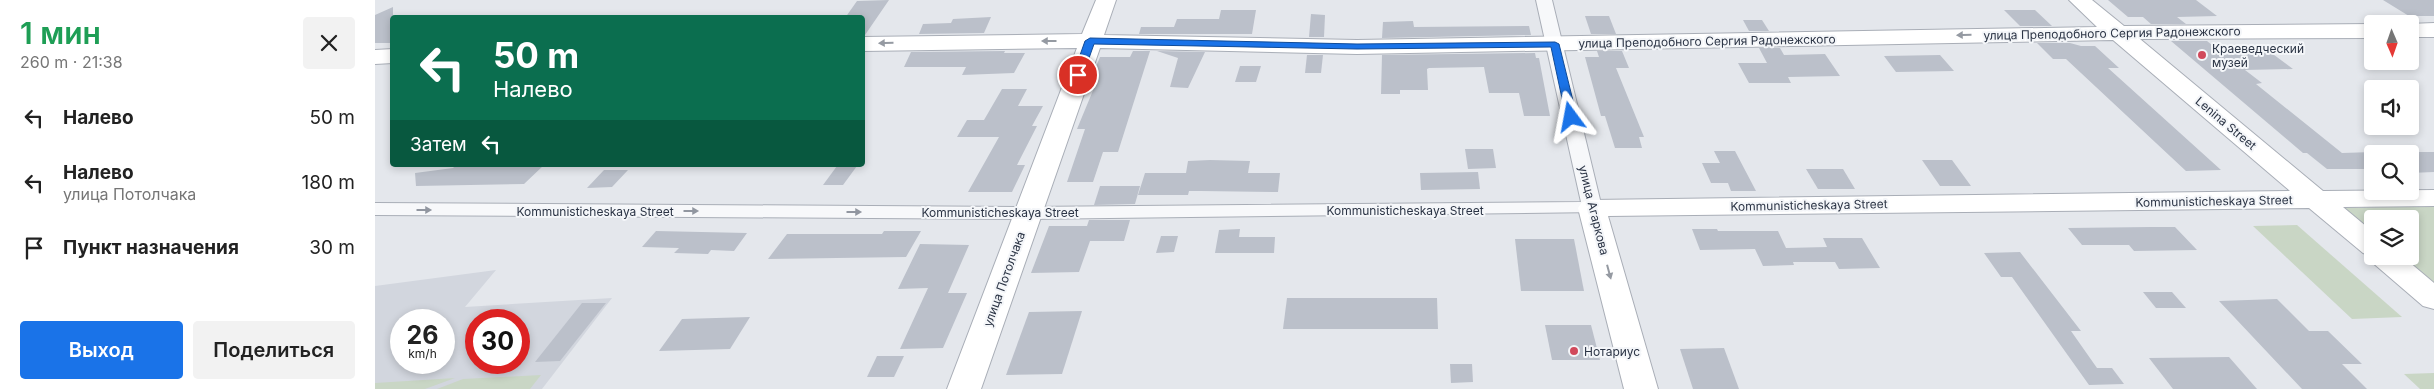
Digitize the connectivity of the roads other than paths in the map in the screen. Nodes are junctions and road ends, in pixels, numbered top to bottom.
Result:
1 (1106, 0) edge
2 (1544, 0) edge
3 (2079, 0) edge
4 (2364, 30) edge
5 (2419, 30) edge
6 (2434, 30) edge
7 (2117, 33) junction
8 (1090, 41) junction
9 (865, 44) edge
10 (1555, 44) junction
11 (390, 56) edge
12 (375, 57) edge
13 (2434, 198) edge
14 (2317, 199) junction
15 (1592, 208) junction
16 (375, 210) edge
17 (1029, 213) junction
18 (2364, 239) edge
19 (2394, 265) edge
20 (2434, 299) edge
21 (964, 389) edge
22 (1641, 389) edge

1 - 8 street, улица Потолчака
2 - 10 street, улица Агаркова
3 - 7 street, Lenina Street
4 - 7 street, улица Преподобного Сергия Радонежского
5 - 6 street
7 -> 10 street, улица Преподобного Сергия Радонежского
7 - 14 street, Lenina Street
8 -> 9 street, улица Преподобного Сергия Радонежского
8 - 10 street, улица Преподобного Сергия Радонежского
8 - 17 street, улица Потолчака
10 - 15 street, улица Агаркова
11 - 12 street
13 - 14 street, Kommunisticheskaya Street
14 - 15 street, Kommunisticheskaya Street
14 - 18 street, Lenina Street
15 - 17 street, Kommunisticheskaya Street
15 -> 22 street, улица Агаркова
16 -> 17 street, Kommunisticheskaya Street
17 - 21 street, улица Потолчака
19 - 20 street

